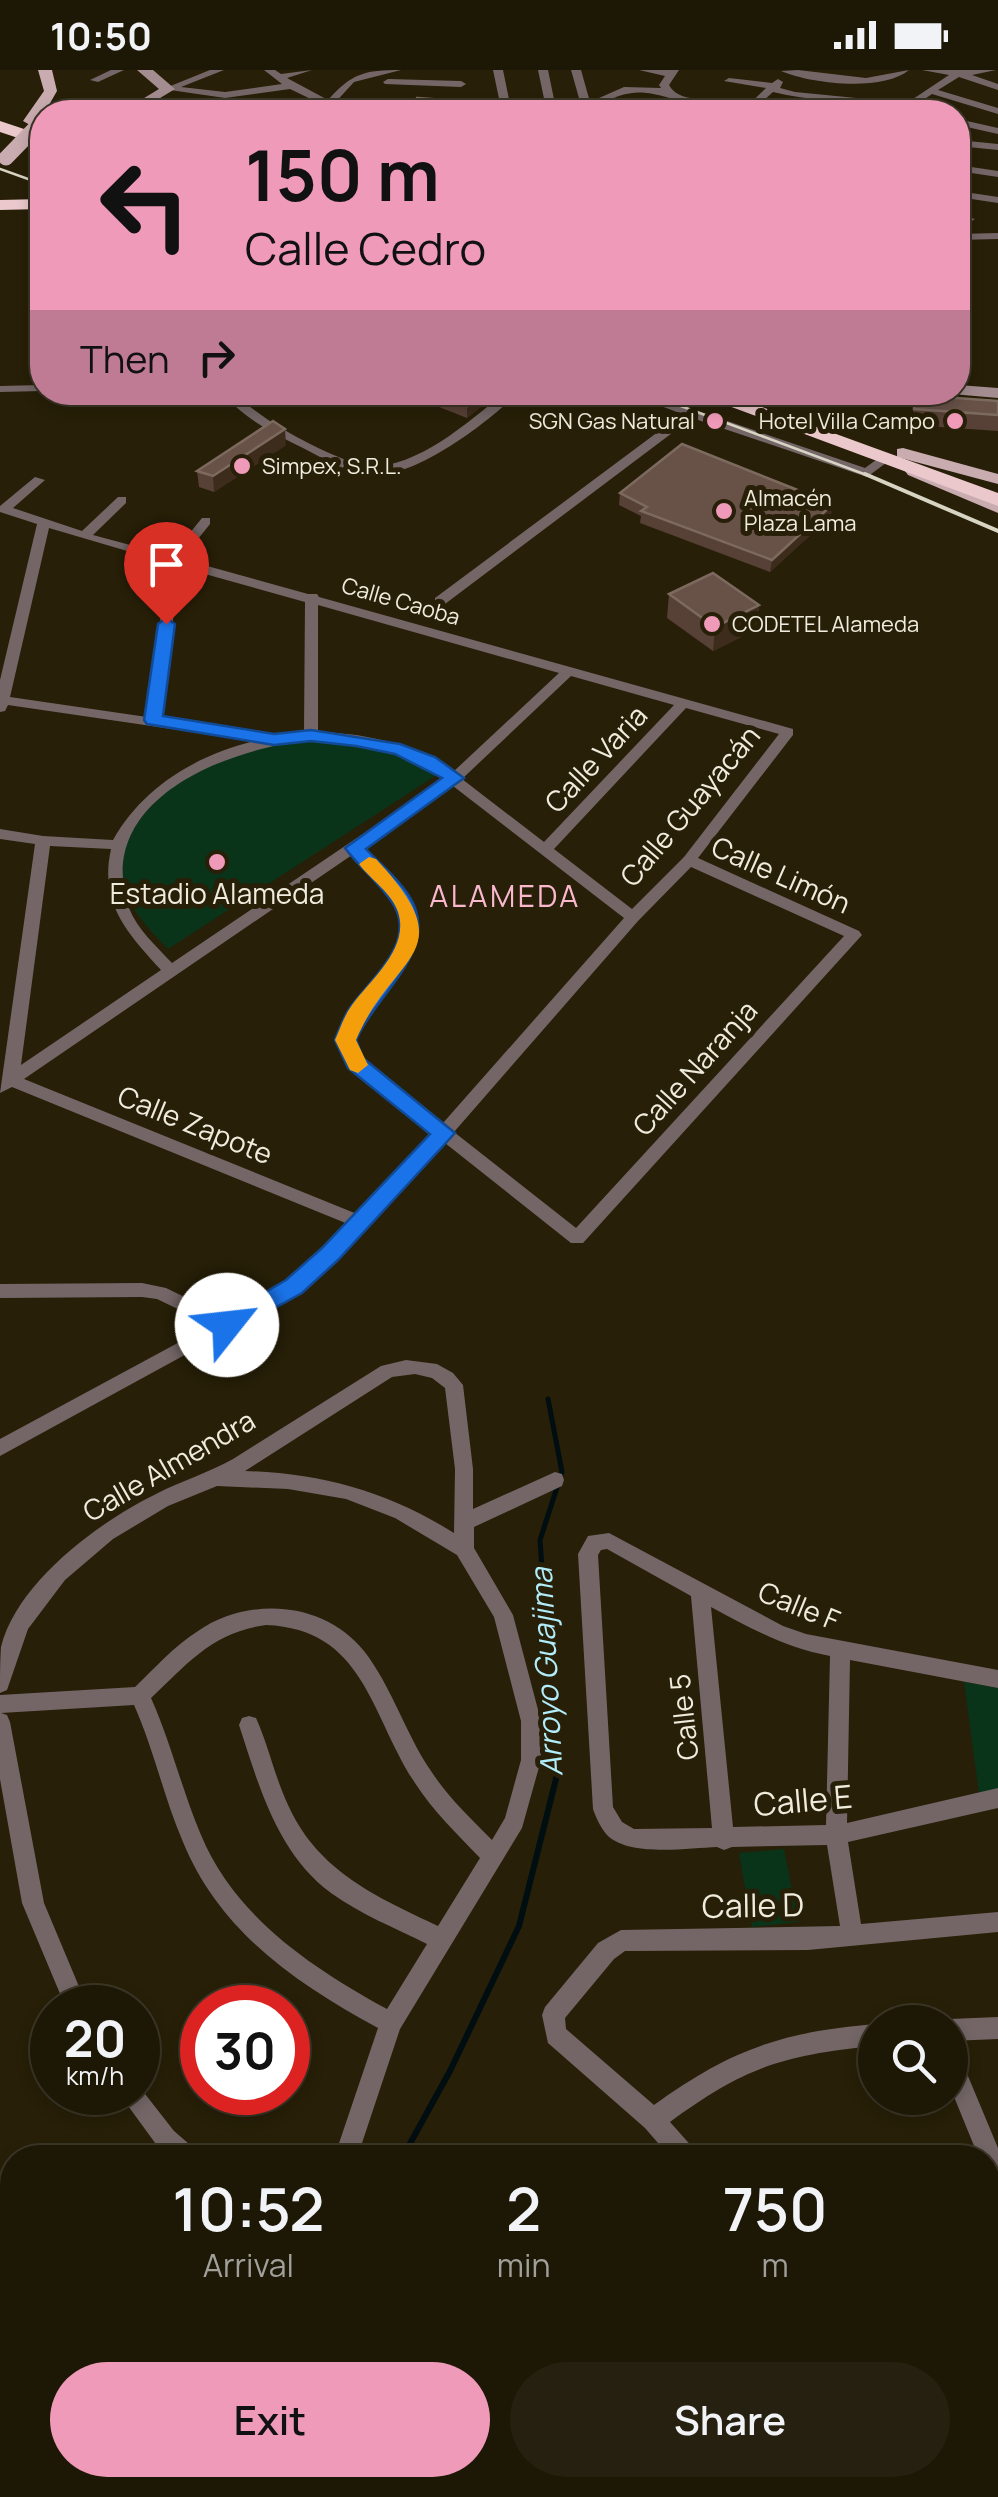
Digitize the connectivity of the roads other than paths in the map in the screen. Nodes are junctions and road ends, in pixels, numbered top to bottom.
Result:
1 (45, 70) edge
2 (58, 70) edge
3 (119, 70) edge
4 (144, 70) edge
5 (219, 70) edge
6 (269, 70) edge
7 (307, 70) edge
8 (396, 70) edge
9 (459, 70) edge
10 (498, 70) edge
11 (543, 70) edge
12 (576, 70) edge
13 (584, 70) edge
14 (644, 70) edge
15 (738, 70) edge
16 (786, 70) edge
17 (904, 70) edge
18 (927, 70) edge
19 (994, 70) edge
20 (673, 72) edge
21 (958, 74) junction
22 (280, 78) junction
23 (850, 79) junction
24 (96, 80) dead end
25 (729, 81) junction
26 (388, 82) dead end
27 (462, 84) junction
28 (291, 86) junction
29 (775, 86) junction
30 (998, 87) edge
31 (168, 89) junction
32 (665, 92) junction
33 (934, 92) junction
34 (845, 97) junction
35 (48, 100) edge
36 (54, 100) edge
37 (149, 100) edge
38 (320, 100) edge
39 (340, 100) edge
40 (461, 100) edge
41 (508, 100) edge
42 (549, 100) edge
43 (585, 100) edge
44 (601, 100) edge
45 (689, 100) edge
46 (707, 100) edge
47 (759, 100) edge
48 (804, 100) edge
49 (828, 100) edge
50 (861, 100) edge
51 (920, 100) edge
52 (961, 100) edge
53 (970, 103) edge
54 (998, 111) edge
55 (30, 124) edge
56 (970, 125) edge
57 (0, 126) edge
58 (30, 131) edge
59 (998, 131) edge
60 (970, 144) edge
61 (998, 147) edge
62 (1, 155) edge
63 (30, 157) edge
64 (970, 170) edge
65 (998, 174) edge
66 (970, 196) edge
67 (998, 200) edge
68 (0, 205) edge
69 (30, 206) edge
70 (30, 209) edge
71 (0, 213) edge
72 (998, 236) edge
73 (970, 237) edge
74 (30, 388) edge
75 (0, 389) edge
76 (970, 391) edge
77 (998, 393) edge
78 (239, 405) edge
79 (495, 405) edge
80 (674, 405) edge
81 (737, 405) edge
82 (766, 405) edge
83 (691, 414) junction
84 (899, 461) junction
85 (39, 480) dead end
86 (996, 493) edge
87 (122, 500) dead end
88 (206, 521) dead end
89 (44, 522) junction
90 (84, 536) junction
91 (175, 559) junction
92 (312, 597) junction
93 (440, 601) dead end
94 (570, 670) junction
95 (682, 703) junction
96 (2, 704) edge
97 (153, 720) junction
98 (788, 732) joint
99 (311, 736) junction
100 (274, 740) junction
101 (454, 778) junction
102 (0, 834) edge
103 (43, 841) junction
104 (116, 844) junction
105 (354, 848) junction
106 (546, 849) junction
107 (689, 860) junction
108 (633, 917) junction
109 (854, 935) joint
110 (169, 969) junction
111 (6, 1083) edge
112 (444, 1133) junction
113 (358, 1222) junction
114 (0, 1291) edge
115 (227, 1325) junction
116 (0, 1448) edge
117 (216, 1478) junction
118 (555, 1480) dead end
119 (465, 1522) junction
120 (464, 1550) junction
121 (700, 1590) junction
122 (840, 1652) junction
123 (998, 1679) edge
124 (0, 1684) edge
125 (140, 1696) junction
126 (0, 1704) edge
127 (0, 1722) edge
128 (249, 1726) dead end
129 (4, 1764) edge
130 (998, 1798) edge
131 (614, 1829) joint
132 (836, 1835) junction
133 (724, 1840) junction
134 (494, 1856) junction
135 (998, 1922) edge
136 (852, 1935) junction
137 (443, 1940) junction
138 (68, 1985) edge
139 (391, 2023) junction
140 (998, 2028) edge
141 (968, 2029) edge
142 (858, 2037) edge
143 (968, 2104) edge
144 (147, 2115) edge
145 (653, 2120) junction
146 (173, 2145) edge
147 (349, 2145) edge
148 (675, 2145) edge
149 (985, 2145) edge

1 - 35 main road
2 - 36 main road
3 - 24 street
4 - 31 main road
5 - 31 street
6 - 22 street
7 - 22 street
8 - 39 street
9 - 27 street
10 - 41 street
11 - 42 street
12 - 13 street
12 - 43 street
14 - 20 street
15 - 25 street
16 - 23 street
16 - 29 street
17 - 23 street
18 - 21 street
19 - 21 street
20 - 32 street
21 - 30 street
21 - 33 street
22 - 28 street
23 - 34 street
25 - 29 street
25 - 46 street
26 - 27 street
27 - 40 street
28 - 31 street
28 - 38 street
29 - 47 street
29 - 48 street
31 - 37 main road
32 - 44 street
32 - 45 street
33 - 51 street
33 - 52 street
34 - 49 street
34 - 50 street
53 - 54 street
55 - 57 highway
56 - 59 street
58 - 62 main road, bridge
60 - 61 street
62 - 63 highway
64 - 65 street
66 - 67 street
68 - 69 highway
70 - 71 highway
72 - 73 street
74 - 75 street
76 - 77 main road
78 - 79 street
80 - 83 street
81 - 84 highway
82 - 84 highway
83 - 84 street
83 - 93 street
84 - 86 highway
85 - 89 street, Calle Caoba
87 - 90 street
88 - 91 street
89 - 90 street, Calle Caoba
89 - 96 street
90 - 91 street, Calle Caoba
91 - 92 street, Calle Caoba
91 - 97 street
92 - 94 street, Calle Caoba
92 - 99 street
94 - 95 street, Calle Caoba
94 - 101 street
95 - 98 street, Calle Caoba
95 - 106 street, Calle Varia
96 - 97 street
97 - 100 street
98 - 107 street, Calle Guayacán
99 - 100 street
99 - 101 street
100 - 104 street
101 - 105 street
101 - 106 street
102 - 103 street
103 - 104 street
103 - 111 street
104 - 110 street
105 - 110 street
105 - 112 street
106 - 108 street
107 - 108 street, Calle Guayacán
107 - 109 street, Calle Limón
108 - 112 street, Calle Guayacán
109 - 112 street, Calle Naranja
110 - 111 street
111 - 113 street, Calle Zapote
112 - 113 street, Calle Guayacán
113 - 115 street, Calle Guayacán
114 - 115 street
115 - 116 street, Calle Guayacán
117 - 119 street, Calle Almendra
117 - 120 street
117 - 124 street, Calle Almendra
118 - 119 street
119 - 120 street
120 - 134 street
121 - 122 street, Calle F
121 - 131 street, Calle F
121 - 133 street, Calle 5
122 - 123 street, Calle F
122 - 132 street
125 - 126 street
125 - 134 street
125 - 139 street
127 - 129 street
128 - 137 street
129 - 138 street
130 - 132 street, Calle E
131 - 133 street, Calle E
132 - 133 street, Calle E
132 - 136 street
134 - 137 street
135 - 136 street, Calle D
136 - 145 street, Calle D
137 - 139 street
139 - 147 street
140 - 141 street
142 - 145 street
143 - 149 street
144 - 146 street
145 - 148 street

